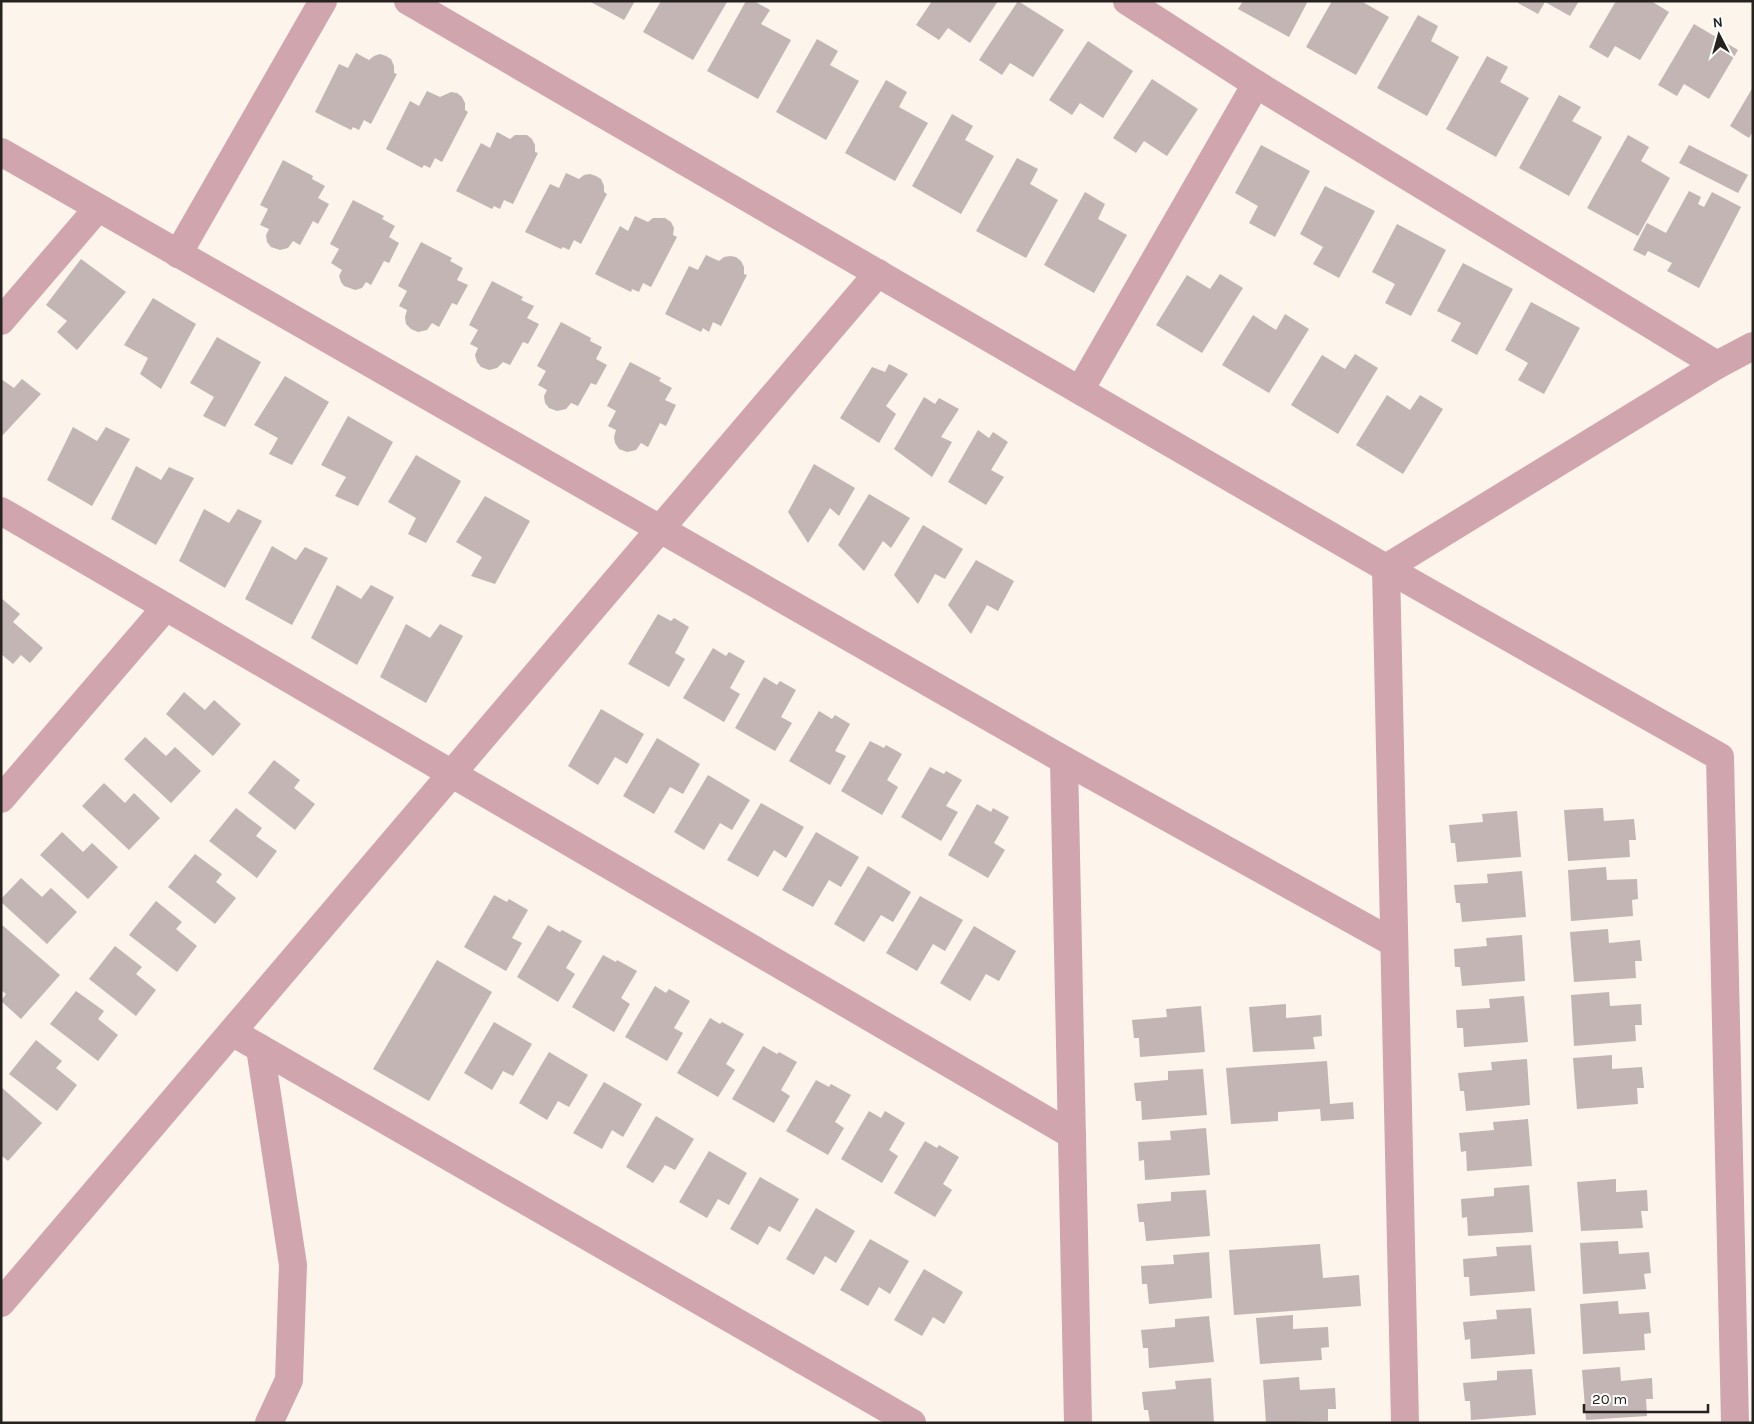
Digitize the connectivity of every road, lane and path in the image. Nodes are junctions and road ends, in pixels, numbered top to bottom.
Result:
1 (323, 1) edge
2 (408, 1) edge
3 (1127, 1) edge
4 (1256, 84) junction
5 (1, 152) edge
6 (98, 208) junction
7 (178, 254) junction
8 (878, 273) junction
9 (1, 320) edge
10 (1753, 346) edge
11 (1718, 365) junction
12 (1080, 390) junction
13 (1, 511) edge
14 (660, 529) junction
15 (1386, 568) junction
16 (166, 607) junction
17 (1064, 760) junction
18 (452, 774) junction
19 (1, 799) edge
20 (1394, 943) junction
21 (232, 1032) junction
22 (260, 1048) junction
23 (1072, 1136) junction
24 (1, 1303) edge
25 (269, 1423) edge
26 (912, 1423) edge
27 (1078, 1423) edge
28 (1405, 1423) edge
29 (1735, 1423) edge

1 - 7 street
2 - 8 street
3 - 4 street
4 - 11 street
4 - 12 street
5 - 6 street
6 - 7 street
6 - 9 street
7 - 14 street
8 - 12 street
8 - 14 street
10 - 11 street
11 - 15 street
12 - 15 street
13 - 16 street
14 - 17 street
14 - 18 street
15 - 20 street
15 - 29 street
16 - 18 street
16 - 19 street
17 - 20 street
17 - 23 street
18 - 21 street
18 - 23 street
20 - 28 street
21 - 22 street
21 - 24 street
22 - 25 street
22 - 26 street
23 - 27 street

